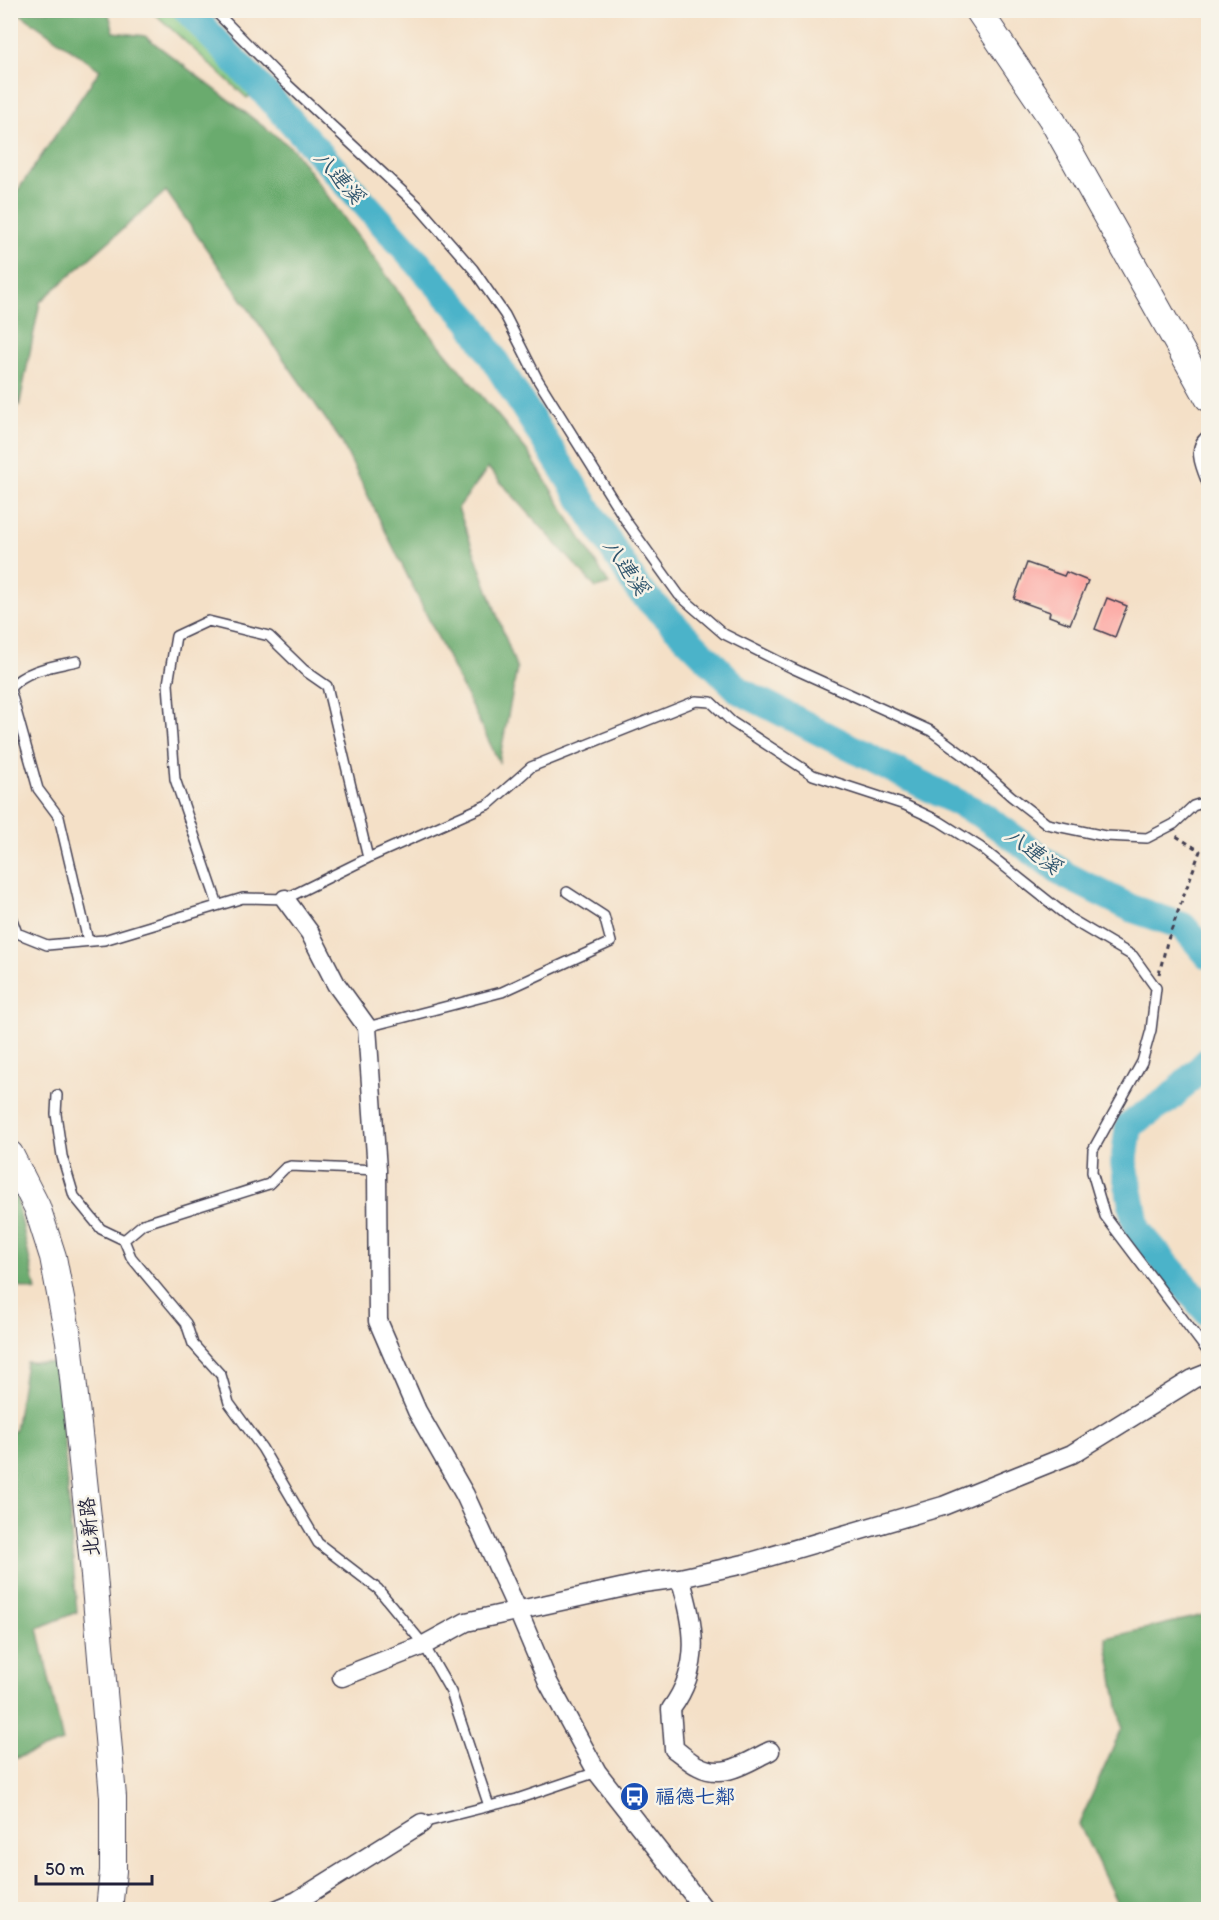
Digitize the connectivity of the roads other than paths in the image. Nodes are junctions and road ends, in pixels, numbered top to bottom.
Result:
1 (214, 10) edge
2 (978, 10) edge
3 (1209, 398) edge
4 (1209, 435) edge
5 (1209, 485) edge
6 (77, 661) dead end
7 (10, 689) edge
8 (1209, 801) edge
9 (368, 858) junction
10 (567, 892) dead end
11 (285, 898) junction
12 (218, 905) junction
13 (10, 914) edge
14 (88, 941) junction
15 (367, 1027) junction
16 (57, 1095) dead end
17 (10, 1154) edge
18 (377, 1170) junction
19 (124, 1240) junction
20 (1209, 1352) edge
21 (1209, 1373) edge
22 (680, 1578) junction
23 (518, 1611) junction
24 (424, 1645) junction
25 (342, 1677) dead end
26 (770, 1751) dead end
27 (597, 1772) junction
28 (489, 1806) junction
29 (422, 1823) joint
30 (109, 1910) edge
31 (276, 1910) edge
32 (705, 1910) edge

1 - 8 lane
2 - 3 main road
4 - 5 lane
6 - 7 lane
7 - 14 lane
9 - 11 lane
9 - 12 lane
9 - 20 lane
10 - 15 lane
11 - 12 lane
11 - 15 street
12 - 14 lane
13 - 14 lane
15 - 18 street
16 - 19 lane
17 - 30 main road, 北新路
18 - 19 lane
18 - 23 street
19 - 24 lane
21 - 22 street
22 - 23 street
22 - 26 street
23 - 24 street
23 - 27 street
24 - 25 street
24 - 28 lane
27 - 28 lane
27 - 32 street
28 - 29 lane
29 - 31 street

